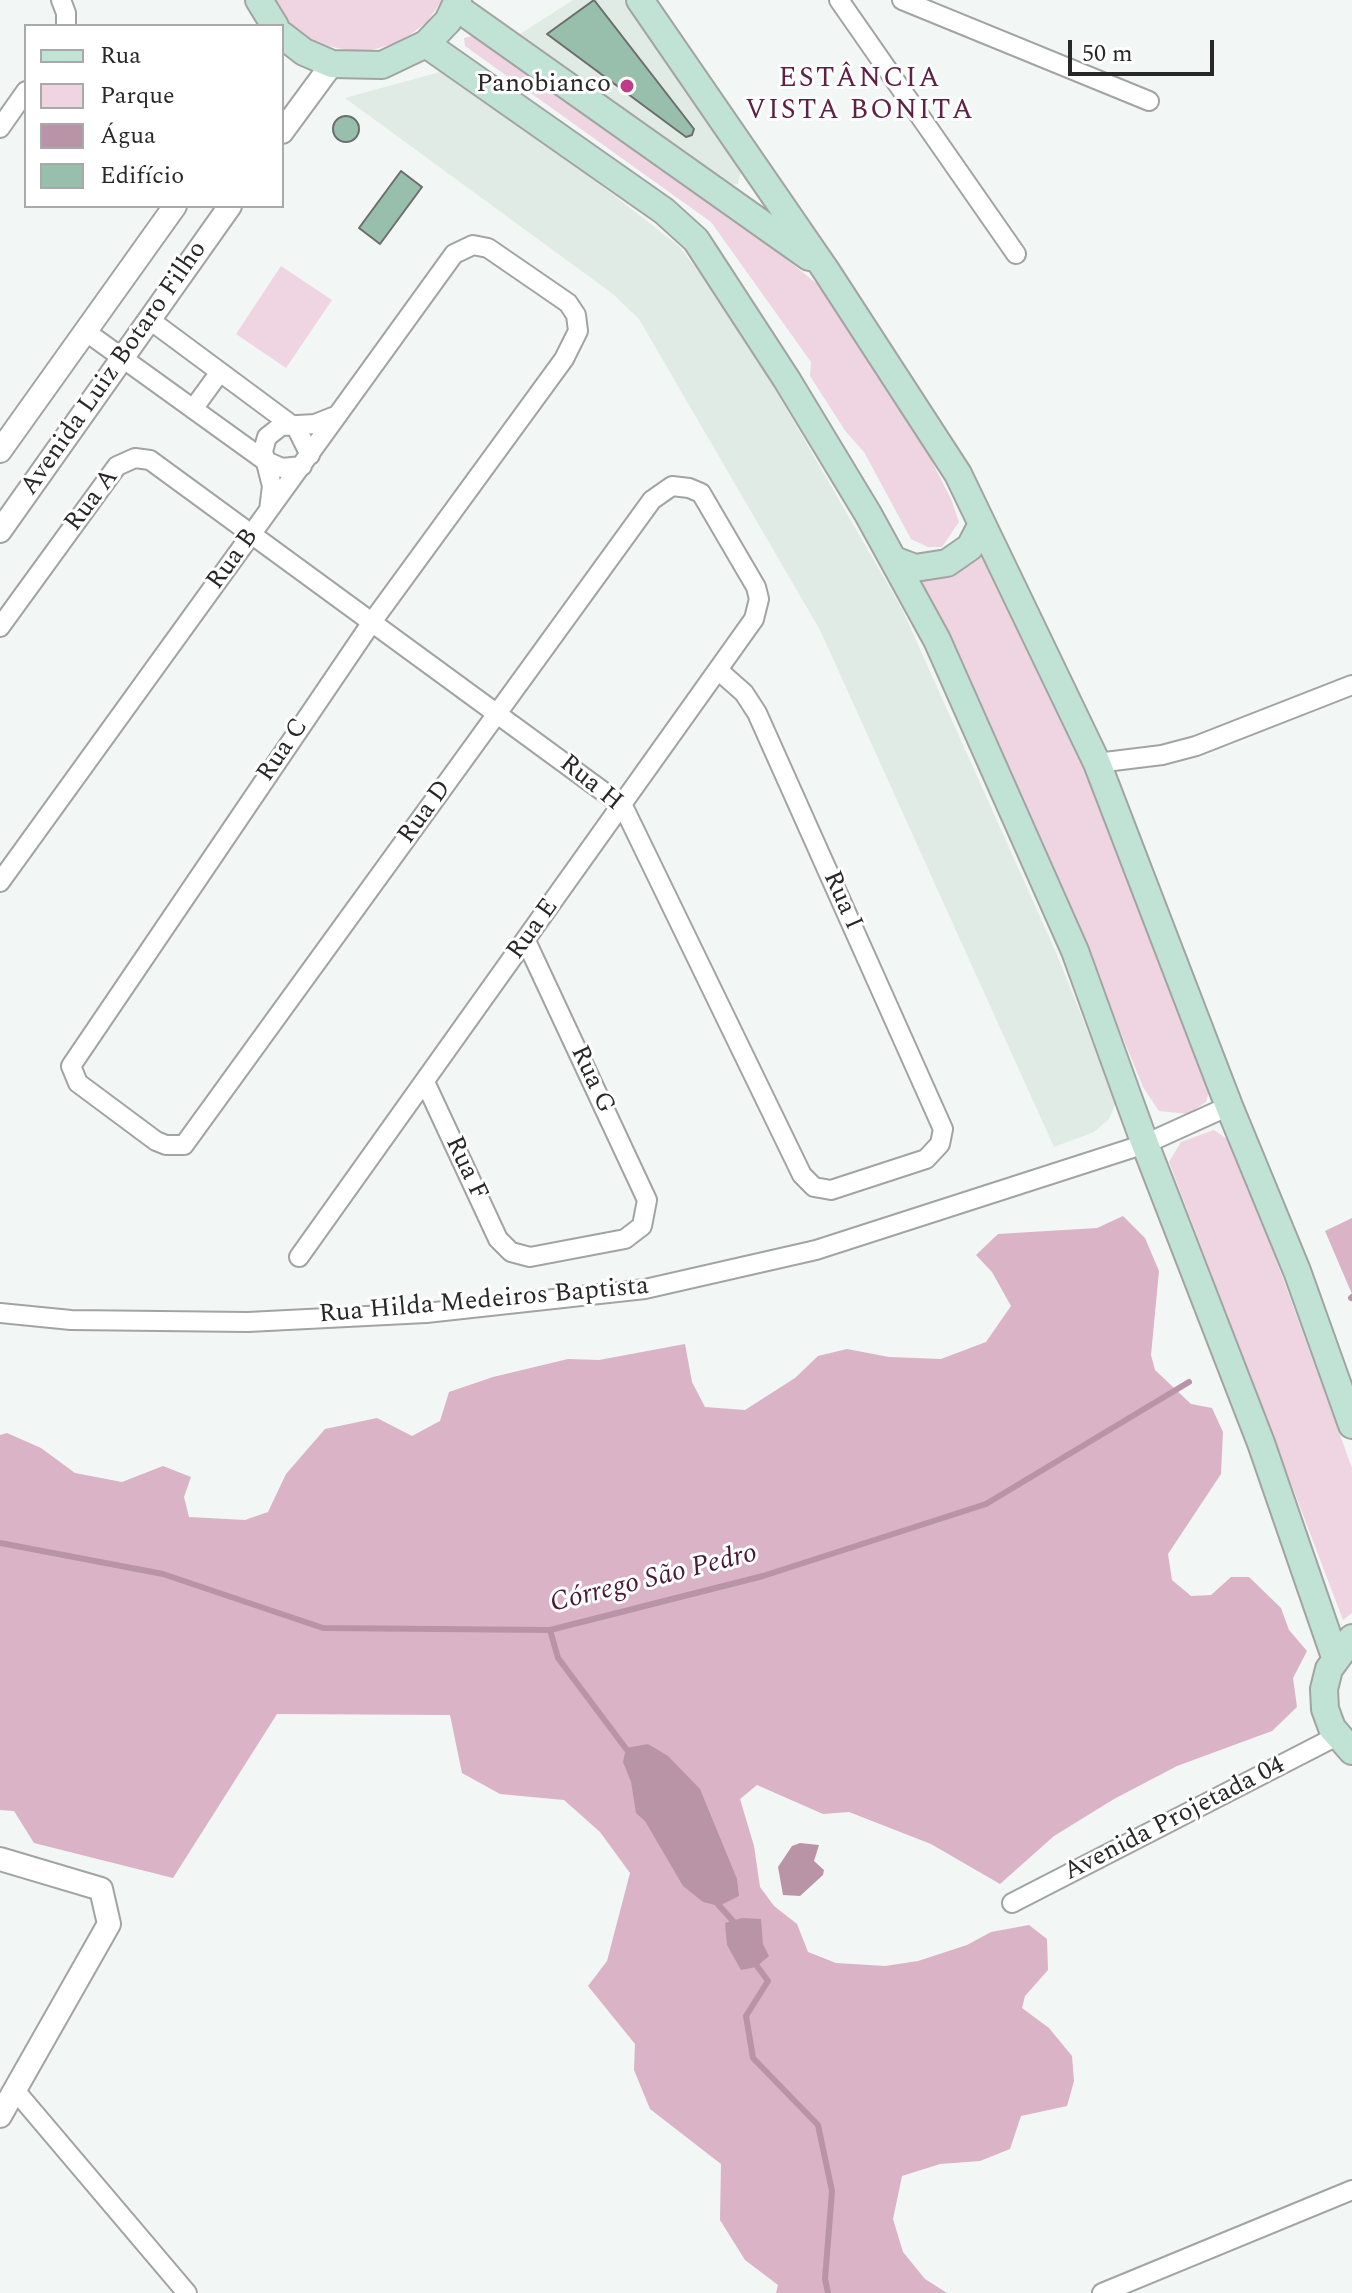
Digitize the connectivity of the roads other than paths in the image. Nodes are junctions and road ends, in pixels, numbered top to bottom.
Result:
1 (61, 0) edge
2 (259, 0) edge
3 (640, 0) edge
4 (839, 0) edge
5 (902, 0) edge
6 (457, 3) edge
7 (66, 24) edge
8 (273, 24) edge
9 (284, 41) edge
10 (426, 44) junction
11 (332, 64) junction
12 (24, 94) edge
13 (1149, 101) dead end
14 (0, 128) edge
15 (284, 129) edge
16 (174, 208) edge
17 (229, 208) edge
18 (473, 245) joint
19 (1016, 254) dead end
20 (825, 269) junction
21 (150, 320) junction
22 (85, 331) junction
23 (123, 359) junction
24 (220, 372) junction
25 (193, 409) junction
26 (338, 415) junction
27 (291, 425) junction
28 (0, 451) edge
29 (264, 460) junction
30 (306, 460) junction
31 (672, 486) joint
32 (269, 513) junction
33 (982, 524) junction
34 (0, 531) edge
35 (253, 535) junction
36 (894, 560) junction
37 (372, 622) junction
38 (0, 627) edge
39 (718, 670) junction
40 (1352, 685) edge
41 (498, 714) junction
42 (1097, 763) junction
43 (623, 806) junction
44 (0, 882) edge
45 (526, 941) junction
46 (425, 1082) junction
47 (1229, 1106) junction
48 (1145, 1144) junction
49 (184, 1145) joint
50 (814, 1187) joint
51 (511, 1252) joint
52 (299, 1257) dead end
53 (0, 1313) edge
54 (1352, 1425) edge
55 (1344, 1648) edge
56 (1345, 1743) edge
57 (0, 1859) edge
58 (1012, 1903) dead end
59 (14, 2089) junction
60 (0, 2116) edge
61 (1352, 2190) edge
62 (187, 2293) edge
63 (1102, 2293) edge

1 - 7 street
2 - 8 main road
3 - 20 main road
4 - 19 street
5 - 13 street
6 - 10 main road
6 - 20 main road
9 - 11 main road
10 - 11 main road
10 - 36 main road
11 - 15 street
12 - 14 street
16 - 22 street, Avenida Luiz Botaro Filho
17 - 21 street, Avenida Luiz Botaro Filho
18 - 26 street, Rua B
18 - 37 street, Rua C
20 - 33 main road
21 - 23 street, Avenida Luiz Botaro Filho
21 - 24 street
22 - 23 street
22 - 28 street, Avenida Luiz Botaro Filho
23 - 25 street
23 - 34 street, Avenida Luiz Botaro Filho
24 - 25 street
24 - 27 street
25 - 29 street
26 - 27 street
26 - 30 street, Rua B
27 - 29 street
27 - 30 street
29 - 30 street
29 - 32 street
30 - 32 street, Rua B
31 - 39 street, Rua E
31 - 41 street, Rua D
32 - 35 street, Rua B
33 - 36 main road
33 - 42 main road
35 - 37 street, Rua H
35 - 38 street, Rua A
35 - 44 street, Rua B
36 - 48 main road
37 - 41 street, Rua H
37 - 49 street, Rua C
39 - 43 street, Rua E
39 - 50 street, Rua I
40 - 42 street
41 - 43 street, Rua H
41 - 49 street, Rua D
42 - 47 main road
43 - 45 street, Rua E
43 - 50 street, Rua H
45 - 46 street, Rua E
45 - 51 street, Rua G
46 - 51 street, Rua F
46 - 52 street, Rua E
47 - 48 street, Rua Hilda Medeiros Baptista
47 - 54 main road
48 - 53 street, Rua Hilda Medeiros Baptista
48 - 55 main road
55 - 56 main road
56 - 58 street, Avenida Projetada 04
57 - 59 street
59 - 60 street
59 - 62 street
61 - 63 street

